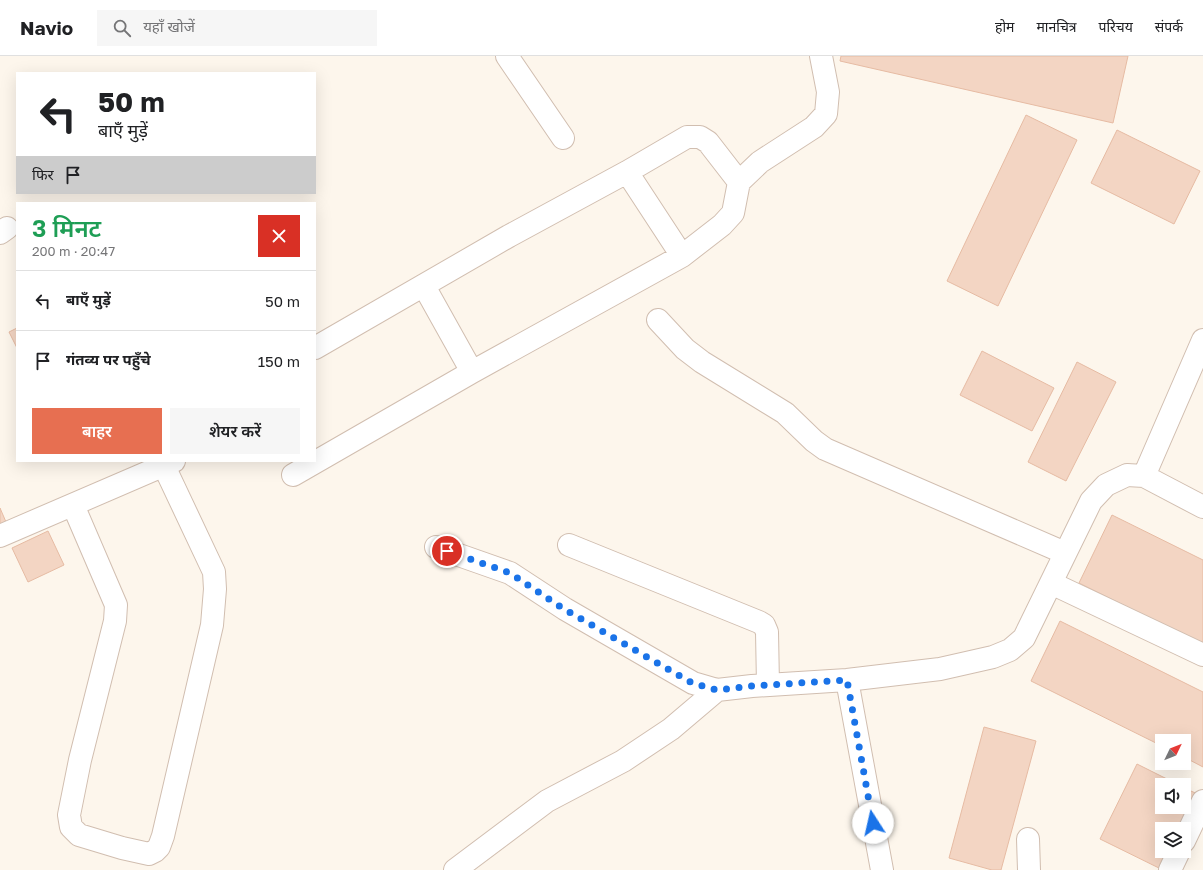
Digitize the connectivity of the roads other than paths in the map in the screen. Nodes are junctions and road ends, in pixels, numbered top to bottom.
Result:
1 (507, 56) edge
2 (821, 56) edge
3 (563, 138) dead end
4 (627, 172) junction
5 (739, 182) junction
6 (682, 256) junction
7 (424, 286) junction
8 (658, 320) dead end
9 (1203, 340) edge
10 (316, 347) edge
11 (472, 372) junction
12 (316, 462) edge
13 (316, 462) edge
14 (169, 463) edge
15 (293, 475) dead end
16 (1144, 476) junction
17 (73, 505) junction
18 (1203, 507) edge
19 (0, 536) edge
20 (568, 545) dead end
21 (436, 547) dead end
22 (1065, 553) junction
23 (1051, 583) junction
24 (1203, 655) edge
25 (847, 680) junction
26 (768, 685) junction
27 (717, 690) junction
28 (1203, 801) edge
29 (1191, 826) edge
30 (1028, 839) dead end
31 (1176, 858) edge
32 (455, 870) edge
33 (882, 870) edge
34 (1029, 870) edge
35 (1170, 870) edge

1 - 3 street
2 - 5 street
4 - 5 street
4 - 6 street
4 - 7 street
5 - 6 street
6 - 11 street
7 - 10 street
7 - 11 street
8 - 22 street
9 - 16 street
11 - 12 street
13 - 15 street
14 - 17 street
14 - 17 street
16 - 18 street
16 - 22 street
17 - 19 street
20 - 26 street
21 - 27 street
22 - 23 street
23 - 24 street
23 - 25 street
25 - 26 street
25 - 33 street
26 - 27 street
27 - 32 street
28 - 29 street
30 - 34 street
31 - 35 street

